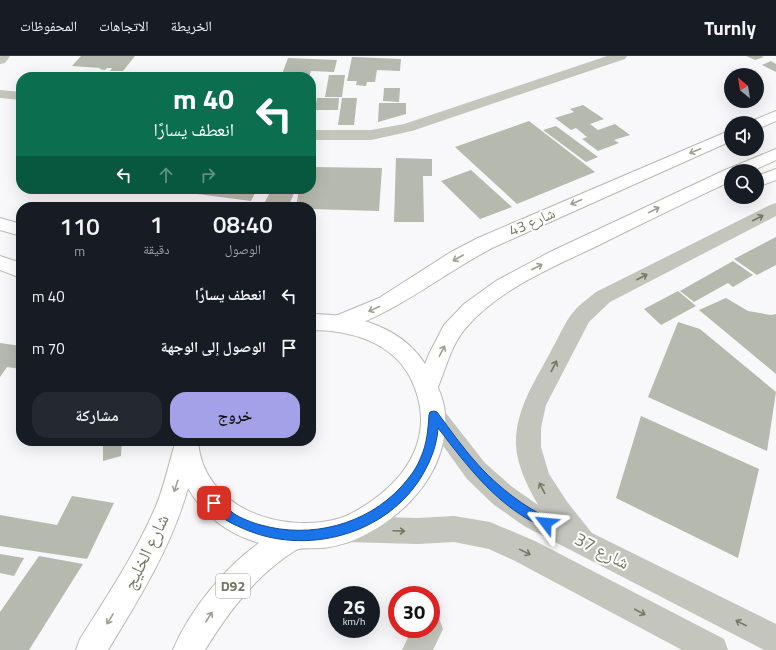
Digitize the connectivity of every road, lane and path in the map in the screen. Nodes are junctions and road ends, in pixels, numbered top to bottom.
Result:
1 (4, 56) edge
2 (620, 56) edge
3 (0, 60) edge
4 (0, 94) edge
5 (16, 96) edge
6 (776, 116) edge
7 (764, 121) edge
8 (316, 135) edge
9 (724, 138) edge
10 (776, 154) edge
11 (754, 164) edge
12 (776, 174) edge
13 (724, 177) edge
14 (764, 179) edge
15 (724, 192) edge
16 (678, 199) junction
17 (776, 209) edge
18 (0, 224) edge
19 (16, 229) edge
20 (0, 263) edge
21 (16, 269) edge
22 (316, 322) edge
23 (340, 323) junction
24 (427, 387) junction
25 (434, 415) junction
26 (186, 446) edge
27 (186, 446) edge
28 (346, 529) junction
29 (293, 536) junction
30 (582, 542) junction
31 (423, 638) edge
32 (776, 640) edge
33 (91, 650) edge
34 (188, 650) edge
35 (417, 650) edge
36 (713, 650) edge

1 - 3 street
2 - 8 street
4 - 5 street
6 - 7 main road
9 -> 23 main road, شارع 43
10 - 11 main road
12 - 14 main road
13 - 16 main road
15 - 16 main road
24 -> 16 main road
30 -> 17 street
18 - 19 main road
20 - 21 main road
22 - 23 main road
23 - 24 main road
24 - 25 main road
25 - 28 main road
25 - 30 street, شارع 37
26 - 29 main road
27 -> 33 main road, شارع الخليج
28 - 29 main road
28 -> 36 street
34 -> 29 main road, D92
32 -> 30 street, شارع 37
31 - 35 street

